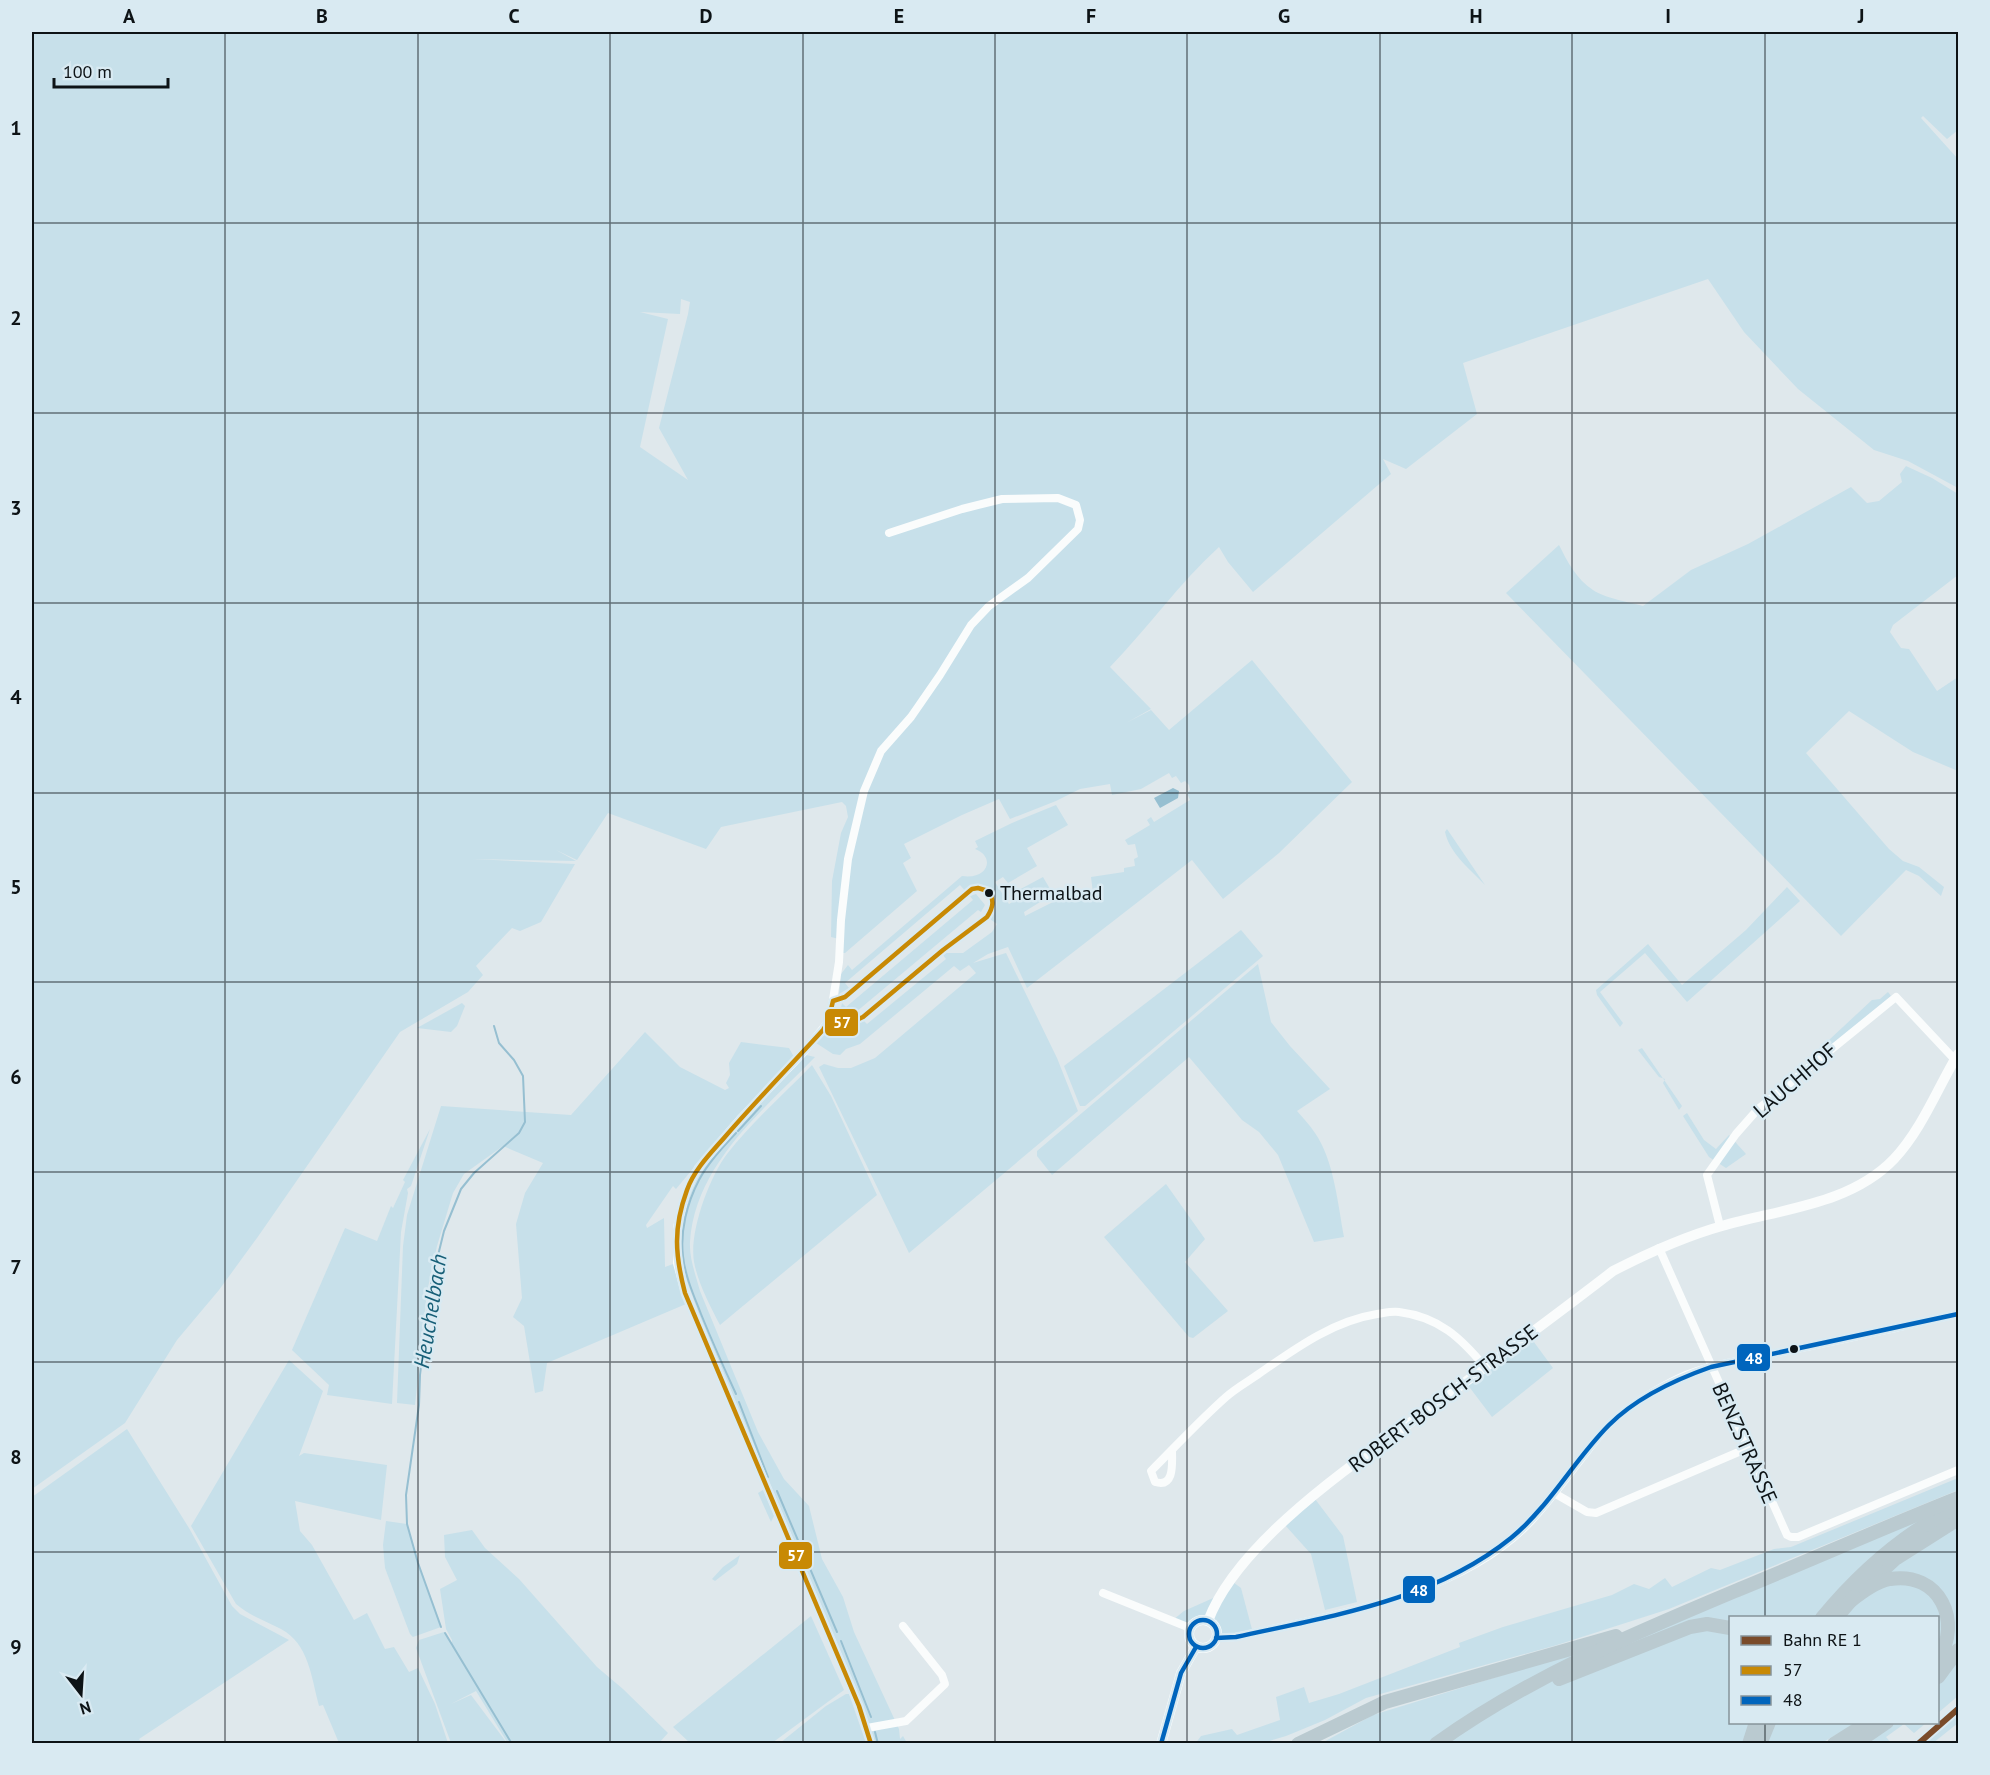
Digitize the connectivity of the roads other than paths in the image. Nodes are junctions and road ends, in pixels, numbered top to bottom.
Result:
1 (889, 533) dead end
2 (1957, 1059) edge
3 (1720, 1226) junction
4 (1659, 1248) junction
5 (1959, 1314) edge
6 (1485, 1367) junction
7 (1711, 1367) junction
8 (1748, 1448) junction
9 (1172, 1450) dead end
10 (1959, 1470) edge
11 (1554, 1493) junction
12 (1959, 1498) edge
13 (1959, 1505) edge
14 (1959, 1519) edge
15 (1102, 1593) dead end
16 (1849, 1602) junction
17 (1823, 1616) edge
18 (1837, 1616) edge
19 (1208, 1621) junction
20 (903, 1626) dead end
21 (1653, 1626) junction
22 (1190, 1628) junction
23 (1729, 1628) edge
24 (1216, 1638) junction
25 (1196, 1647) junction
26 (1959, 1650) edge
27 (1939, 1658) edge
28 (1939, 1676) edge
29 (1485, 1710) junction
30 (1866, 1724) edge
31 (1884, 1724) edge
32 (867, 1728) junction
33 (871, 1743) edge
34 (1161, 1743) edge
35 (1298, 1743) edge
36 (1436, 1743) edge
37 (1834, 1743) edge
38 (1855, 1743) edge

1 - 32 street
2 - 3 street, ROBERT-BOSCH-STRASSE
2 - 3 street, LAUCHHOF
3 - 4 street, ROBERT-BOSCH-STRASSE
4 - 6 street, ROBERT-BOSCH-STRASSE
4 - 7 street, BENZSTRASSE
5 - 7 street
6 - 9 street
6 - 19 street, ROBERT-BOSCH-STRASSE
7 - 8 street, BENZSTRASSE
7 - 11 street
8 - 10 street, BENZSTRASSE
8 - 11 street
11 - 24 street
12 - 21 highway
13 - 17 highway
14 - 16 highway
15 - 22 street
16 - 18 highway
16 - 27 highway
19 - 22 street
19 - 24 street
20 - 32 street
21 - 29 highway
21 - 35 highway
22 - 25 street
23 - 29 highway
24 - 25 street
25 - 34 street
26 - 28 highway
29 - 36 highway
30 - 37 highway
31 - 38 highway
32 - 33 street

